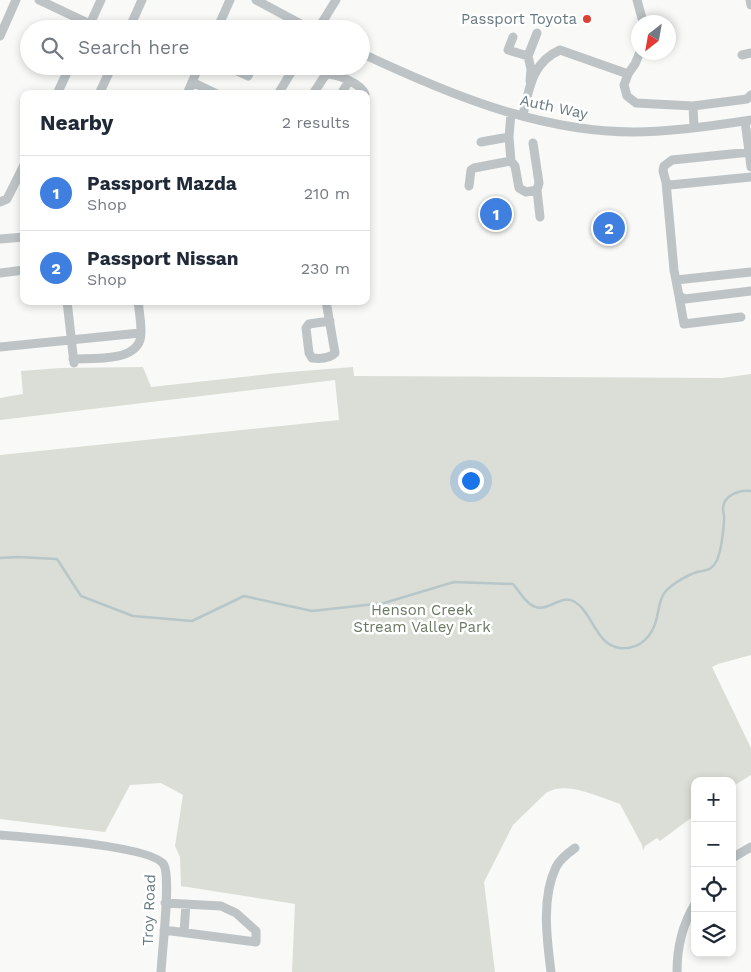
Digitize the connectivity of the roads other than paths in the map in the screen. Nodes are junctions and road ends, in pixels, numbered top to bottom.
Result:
1 (16, 0) edge
2 (39, 0) edge
3 (101, 0) edge
4 (142, 0) edge
5 (230, 0) edge
6 (256, 0) edge
7 (336, 0) edge
8 (637, 0) edge
9 (750, 0) edge
10 (751, 5) edge
11 (641, 15) edge
12 (77, 20) edge
13 (92, 20) edge
14 (133, 20) edge
15 (220, 20) edge
16 (293, 20) edge
17 (324, 20) edge
18 (537, 33) dead end
19 (0, 36) edge
20 (513, 37) dead end
21 (528, 56) junction
22 (370, 57) edge
23 (636, 60) edge
24 (628, 74) junction
25 (66, 75) edge
26 (108, 75) edge
27 (195, 75) edge
28 (290, 75) edge
29 (327, 75) edge
30 (338, 75) edge
31 (349, 81) junction
32 (530, 81) junction
33 (192, 82) junction
34 (59, 90) edge
35 (101, 90) edge
36 (189, 90) edge
37 (209, 90) edge
38 (280, 90) edge
39 (316, 90) edge
40 (343, 90) edge
41 (363, 90) edge
42 (751, 95) edge
43 (693, 106) junction
44 (511, 113) junction
45 (522, 115) junction
46 (748, 121) edge
47 (694, 127) junction
48 (509, 137) junction
49 (481, 142) dead end
50 (533, 143) dead end
51 (750, 152) edge
52 (511, 161) junction
53 (751, 167) edge
54 (20, 173) edge
55 (751, 177) edge
56 (666, 182) junction
57 (468, 186) dead end
58 (537, 190) junction
59 (0, 202) edge
60 (540, 217) dead end
61 (20, 236) edge
62 (0, 239) edge
63 (20, 270) edge
64 (751, 272) edge
65 (0, 273) edge
66 (676, 280) junction
67 (751, 291) edge
68 (679, 296) junction
69 (67, 305) edge
70 (138, 305) edge
71 (327, 305) edge
72 (741, 318) dead end
73 (330, 321) junction
74 (140, 333) junction
75 (71, 340) junction
76 (0, 347) edge
77 (0, 835) edge
78 (751, 847) edge
79 (575, 848) dead end
80 (736, 856) edge
81 (165, 903) junction
82 (186, 904) junction
83 (691, 912) edge
84 (164, 930) junction
85 (184, 932) junction
86 (161, 972) edge
87 (551, 972) edge
88 (677, 972) edge

1 - 19 street
2 - 12 street
3 - 13 street
4 - 14 street
5 - 15 street
6 - 16 street
7 - 17 street
8 - 11 street
9 - 10 street
18 - 21 street
20 - 21 street
21 - 32 street
22 - 44 street, Auth Way
23 - 24 street
24 - 32 street
24 - 43 street
25 - 34 street
26 - 35 street
27 - 33 street
28 - 38 street
29 - 39 street
30 - 31 street
31 - 40 street
31 - 41 street
32 - 45 street
33 - 36 street
33 - 37 street
42 - 43 street
43 - 47 street
44 - 45 street, Auth Way
44 - 48 street
45 - 47 street, Auth Way
46 - 47 street, Auth Way
46 - 51 street
48 - 49 street
48 - 52 street
50 - 58 street
51 - 53 street
51 - 56 street
52 - 57 street
52 - 58 street
54 - 59 street
55 - 56 street
56 - 66 street
58 - 60 street
61 - 62 street
63 - 65 street
64 - 66 street
66 - 68 street
67 - 68 street
68 - 72 street
69 - 75 street
70 - 74 street
71 - 73 street
73 - 73 street
74 - 75 street
74 - 75 street
75 - 76 street
77 - 81 street, Troy Road
78 - 80 street
79 - 87 street
81 - 82 street
81 - 84 street, Troy Road
82 - 85 street
82 - 85 street
83 - 88 street
84 - 85 street
84 - 86 street, Troy Road

